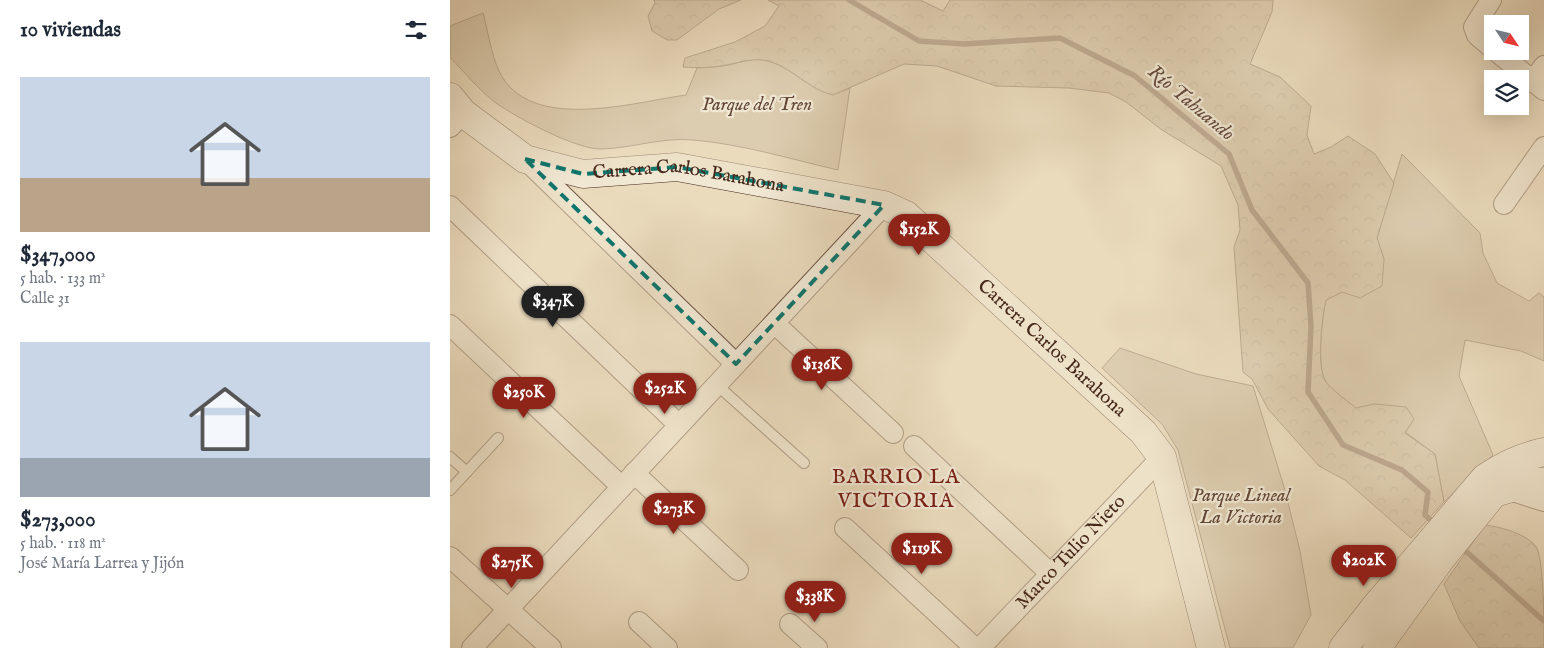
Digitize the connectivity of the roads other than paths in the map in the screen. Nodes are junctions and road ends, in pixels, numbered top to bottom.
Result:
1 (1491, 0) edge
2 (1484, 41) edge
3 (1510, 60) edge
4 (1540, 79) edge
5 (454, 112) edge
6 (1544, 147) edge
7 (526, 159) junction
8 (1504, 204) dead end
9 (884, 205) junction
10 (450, 206) edge
11 (775, 324) junction
12 (450, 325) edge
13 (736, 364) junction
14 (717, 385) junction
15 (679, 425) junction
16 (893, 433) dead end
17 (498, 438) dead end
18 (914, 446) dead end
19 (1544, 452) edge
20 (450, 457) edge
21 (1162, 457) junction
22 (804, 463) dead end
23 (467, 472) junction
24 (628, 480) junction
25 (1494, 486) junction
26 (450, 490) edge
27 (1541, 491) edge
28 (846, 528) dead end
29 (1431, 556) junction
30 (450, 558) edge
31 (738, 570) dead end
32 (1051, 574) junction
33 (508, 609) junction
34 (639, 622) dead end
35 (790, 624) dead end
36 (472, 648) edge
37 (551, 648) edge
38 (667, 648) edge
39 (817, 648) edge
40 (975, 648) edge
41 (980, 648) edge
42 (1212, 648) edge
43 (1343, 648) edge
44 (1377, 648) edge

1 - 2 street
3 - 4 street
5 - 7 street, Carrera Carlos Barahona
6 - 8 street
7 - 9 street, Carrera Carlos Barahona
7 - 13 street
9 - 11 street
9 - 21 street, Carrera Carlos Barahona
10 - 15 street
11 - 13 street
11 - 16 street
12 - 24 street
13 - 14 street
14 - 15 street
14 - 22 lane
15 - 24 street
17 - 23 lane
18 - 32 street
19 - 25 street
20 - 23 lane
21 - 32 street, Marco Tulio Nieto
21 - 42 street, Carrera Carlos Barahona
23 - 26 lane
24 - 31 street
24 - 33 street
25 - 27 street
25 - 29 street
28 - 40 street
29 - 43 street
29 - 44 street
30 - 33 street
32 - 41 street, Marco Tulio Nieto
33 - 36 street
33 - 37 street
34 - 38 street
35 - 39 street

